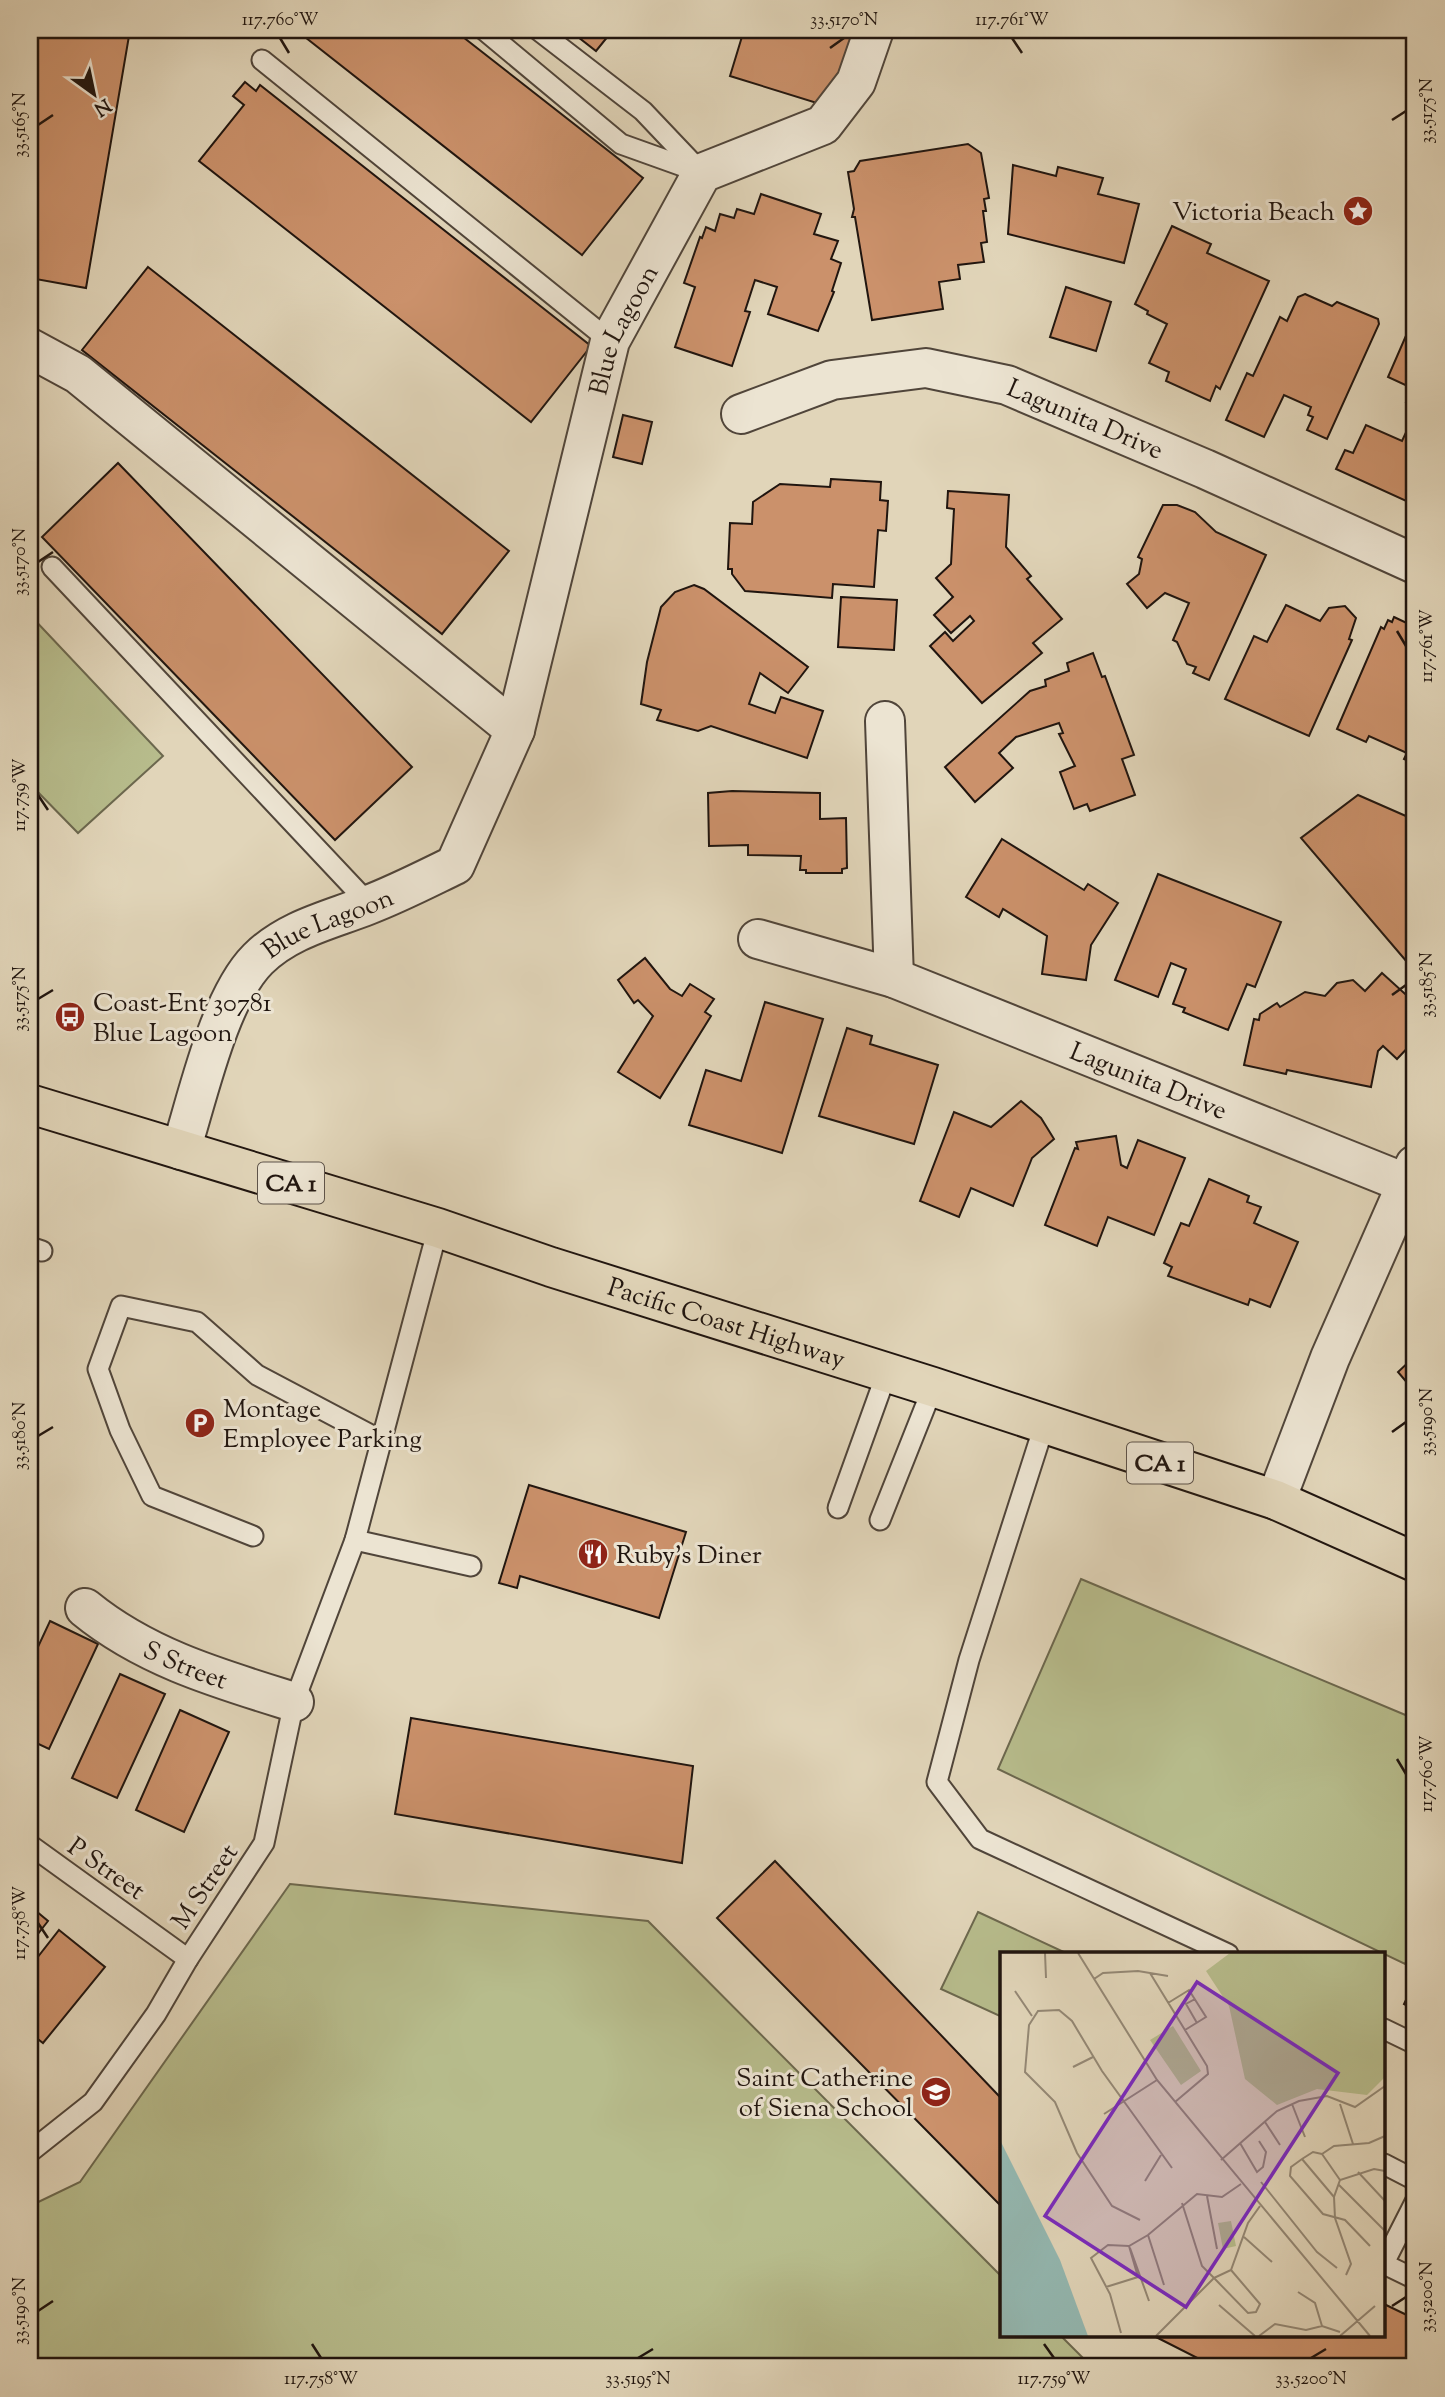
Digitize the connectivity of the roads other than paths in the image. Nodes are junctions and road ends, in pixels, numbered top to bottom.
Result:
1 (484, 30) edge
2 (538, 30) edge
3 (874, 30) edge
4 (262, 60) dead end
5 (702, 173) junction
6 (610, 341) junction
7 (30, 348) edge
8 (741, 414) dead end
9 (1415, 564) edge
10 (52, 567) dead end
11 (884, 721) dead end
12 (515, 730) junction
13 (370, 905) junction
14 (758, 939) dead end
15 (894, 978) junction
16 (30, 1104) edge
17 (181, 1150) junction
18 (1412, 1179) edge
19 (438, 1228) junction
20 (887, 1372) junction
21 (933, 1387) junction
22 (1044, 1426) junction
23 (380, 1440) junction
24 (1276, 1500) junction
25 (838, 1508) dead end
26 (880, 1520) dead end
27 (253, 1536) dead end
28 (355, 1540) junction
29 (1415, 1562) edge
30 (471, 1566) dead end
31 (85, 1608) dead end
32 (294, 1702) junction
33 (30, 1845) edge
34 (1224, 1952) edge
35 (188, 1959) junction
36 (1386, 2030) edge
37 (1415, 2044) edge
38 (30, 2151) edge
39 (1386, 2165) edge
40 (1415, 2180) edge
41 (1415, 2202) edge
42 (1386, 2259) edge
43 (1386, 2264) edge
44 (1415, 2279) edge

1 - 5 lane
2 - 5 lane
3 - 5 street
4 - 6 lane
5 - 6 street, Blue Lagoon
6 - 12 street, Blue Lagoon
7 - 12 street
8 - 9 street, Lagunita Drive
10 - 13 lane
11 - 15 street
12 - 13 street, Blue Lagoon
13 - 17 street, Blue Lagoon
14 - 15 street, Lagunita Drive
15 - 18 street, Lagunita Drive
16 - 17 highway, Pacific Coast Highway / CA 1
17 - 19 highway, Pacific Coast Highway / CA 1
18 - 24 street, Lagunita Drive
19 - 20 highway, Pacific Coast Highway / CA 1
19 - 23 lane, M Street
20 - 21 highway, Pacific Coast Highway / CA 1
20 - 25 lane
21 - 22 highway, Pacific Coast Highway / CA 1
21 - 26 lane
22 - 24 highway, Pacific Coast Highway / CA 1
22 - 34 lane
23 - 27 lane
23 - 28 lane, M Street
24 - 29 highway, Pacific Coast Highway / CA 1
28 - 30 lane
28 - 32 lane, M Street
31 - 32 street, S Street
32 - 35 lane, M Street
33 - 35 lane, P Street
35 - 38 lane, M Street
36 - 37 lane
39 - 40 lane
41 - 42 lane
43 - 44 lane

